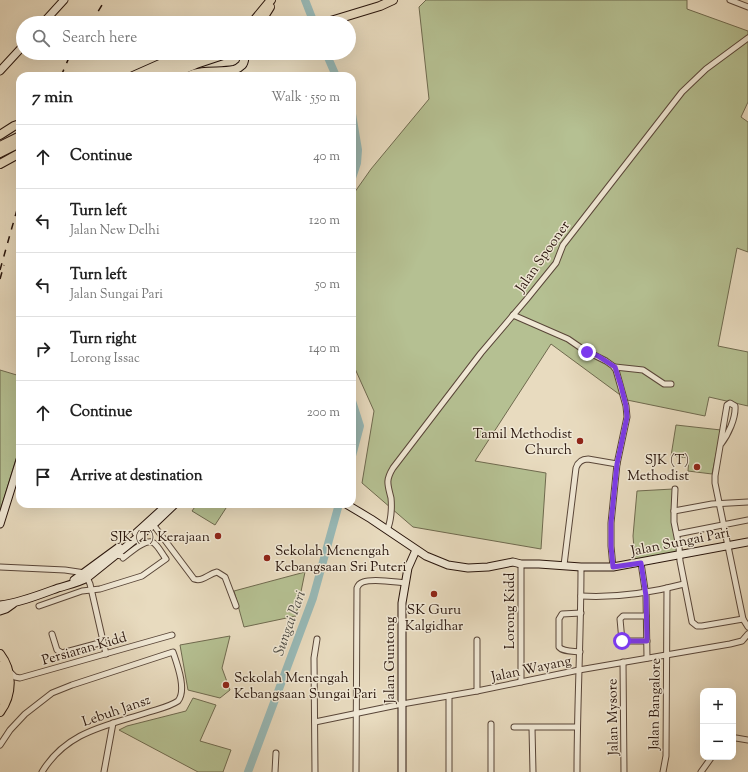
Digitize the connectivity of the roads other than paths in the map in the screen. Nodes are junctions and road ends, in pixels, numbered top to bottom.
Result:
1 (64, 0) edge
2 (275, 0) edge
3 (393, 0) edge
4 (730, 0) edge
5 (269, 3) edge
6 (748, 7) edge
7 (49, 16) edge
8 (254, 16) edge
9 (258, 16) edge
10 (265, 16) edge
11 (347, 16) edge
12 (748, 38) edge
13 (16, 54) edge
14 (169, 60) edge
15 (199, 60) edge
16 (241, 60) edge
17 (244, 60) edge
18 (195, 61) junction
19 (239, 68) junction
20 (0, 71) edge
21 (142, 72) edge
22 (162, 72) edge
23 (175, 72) edge
24 (206, 72) edge
25 (16, 125) edge
26 (0, 135) edge
27 (16, 138) edge
28 (16, 145) edge
29 (0, 146) edge
30 (0, 153) edge
31 (16, 155) edge
32 (0, 164) edge
33 (513, 315) junction
34 (615, 367) junction
35 (671, 384) dead end
36 (721, 444) junction
37 (617, 464) junction
38 (16, 473) edge
39 (675, 489) dead end
40 (748, 502) edge
41 (720, 503) junction
42 (164, 508) edge
43 (171, 508) edge
44 (347, 508) edge
45 (352, 508) edge
46 (674, 511) junction
47 (362, 515) junction
48 (748, 520) edge
49 (151, 523) junction
50 (0, 524) edge
51 (725, 524) junction
52 (387, 530) junction
53 (677, 534) junction
54 (140, 535) junction
55 (145, 542) junction
56 (748, 542) edge
57 (728, 545) junction
58 (415, 552) junction
59 (116, 555) junction
60 (679, 555) junction
61 (641, 563) junction
62 (521, 564) junction
63 (564, 565) junction
64 (0, 567) edge
65 (581, 567) junction
66 (613, 567) junction
67 (86, 575) junction
68 (405, 583) junction
69 (684, 584) junction
70 (667, 588) junction
71 (91, 590) junction
72 (646, 593) junction
73 (581, 596) junction
74 (18, 600) junction
75 (0, 604) edge
76 (39, 606) dead end
77 (236, 606) dead end
78 (0, 611) edge
79 (581, 613) junction
80 (646, 616) junction
81 (744, 619) junction
82 (748, 627) edge
83 (52, 634) dead end
84 (172, 635) dead end
85 (748, 637) edge
86 (317, 639) dead end
87 (477, 640) dead end
88 (647, 641) junction
89 (104, 642) junction
90 (580, 652) junction
91 (0, 654) edge
92 (106, 654) junction
93 (667, 655) junction
94 (647, 658) junction
95 (623, 662) junction
96 (4, 666) edge
97 (579, 670) junction
98 (521, 682) junction
99 (478, 691) junction
100 (449, 696) junction
101 (0, 700) edge
102 (402, 704) junction
103 (0, 712) edge
104 (357, 714) junction
105 (315, 722) junction
106 (113, 723) junction
107 (491, 724) dead end
108 (514, 727) dead end
109 (532, 728) junction
110 (577, 728) junction
111 (736, 738) dead end
112 (748, 740) edge
113 (0, 745) edge
114 (276, 753) dead end
115 (710, 760) edge
116 (106, 771) edge
117 (42, 772) edge
118 (275, 772) edge
119 (315, 772) edge
120 (356, 772) edge
121 (402, 772) edge
122 (449, 772) edge
123 (491, 772) edge
124 (533, 772) edge
125 (577, 772) edge
126 (624, 772) edge
127 (663, 772) edge
128 (701, 772) edge

1 - 7 main road
2 - 10 main road
3 - 11 main road
4 - 6 street
5 - 8 main road
5 - 9 main road
12 - 33 street, Jalan Spooner
13 - 20 main road
14 - 21 main road
15 - 18 main road
16 - 19 main road
17 - 19 main road
18 - 22 main road
18 - 23 main road
19 - 24 main road
25 - 26 main road
27 - 29 main road
28 - 30 main road
31 - 32 main road
33 - 34 street
33 - 52 street, Jalan Spooner
34 - 35 street
34 - 37 street
36 - 36 street
36 - 41 street
37 - 63 street
37 - 66 street
38 - 50 main road
39 - 46 street
40 - 41 street
41 - 46 street
41 - 51 street
42 - 49 main road
43 - 49 main road
44 - 47 main road, Jalan Sungai Pari
45 - 47 main road, Jalan Sungai Pari
46 - 53 street
47 - 52 main road, Jalan Sungai Pari
47 - 58 main road, Jalan Sungai Pari
48 - 51 street
49 - 54 main road
49 - 67 main road
49 - 77 street
51 - 53 street
51 - 57 street
52 - 58 main road, Jalan Sungai Pari
53 - 60 street
54 - 55 street
54 - 59 main road
55 - 59 street
55 - 71 street
56 - 57 main road, Jalan Sungai Pari
57 - 60 main road, Jalan Sungai Pari
57 - 81 street
58 - 62 main road, Jalan Sungai Pari
58 - 68 main road, Jalan Guntong
59 - 67 main road
60 - 61 main road, Jalan Sungai Pari
60 - 69 street
61 - 66 main road, Jalan Sungai Pari
61 - 72 street
62 - 63 main road, Jalan Sungai Pari
62 - 98 street, Lorong Kidd
63 - 65 main road, Jalan Sungai Pari
64 - 67 street
65 - 66 main road, Jalan Sungai Pari
65 - 73 street
67 - 71 street
67 - 74 main road
68 - 102 main road, Jalan Guntong
68 - 104 street
69 - 70 street
69 - 81 street
70 - 72 street
70 - 93 street, Jalan Bangalore
71 - 76 street
71 - 89 street
72 - 73 street
72 - 80 street
73 - 79 street
74 - 75 main road
74 - 78 main road
79 - 90 street
79 - 90 street
80 - 88 street
80 - 88 street
81 - 82 street
83 - 89 street
84 - 92 street, Persiaran Kidd
85 - 93 street, Jalan Wayang
86 - 105 street
87 - 99 street
88 - 94 street
89 - 92 street
90 - 97 street
91 - 96 main road
92 - 96 street, Persiaran Kidd
93 - 94 street, Jalan Wayang
93 - 127 street, Jalan Bangalore
94 - 95 street, Jalan Wayang
95 - 97 street, Jalan Wayang
95 - 126 street, Jalan Mysore
96 - 101 main road
96 - 103 main road
97 - 98 street, Jalan Wayang
97 - 110 street
98 - 99 street, Jalan Wayang
99 - 100 street, Jalan Wayang
100 - 102 street, Jalan Wayang
100 - 122 street
102 - 104 street, Jalan Wayang
102 - 121 main road, Jalan Guntong
104 - 105 street, Jalan Wayang
104 - 120 street
105 - 119 street
106 - 113 street, Lebuh Jansz
106 - 116 street
106 - 117 street, Lebuh Jansz
107 - 123 street
108 - 109 street
109 - 110 street
109 - 124 street
110 - 125 street
111 - 112 street
114 - 118 street
115 - 128 street

